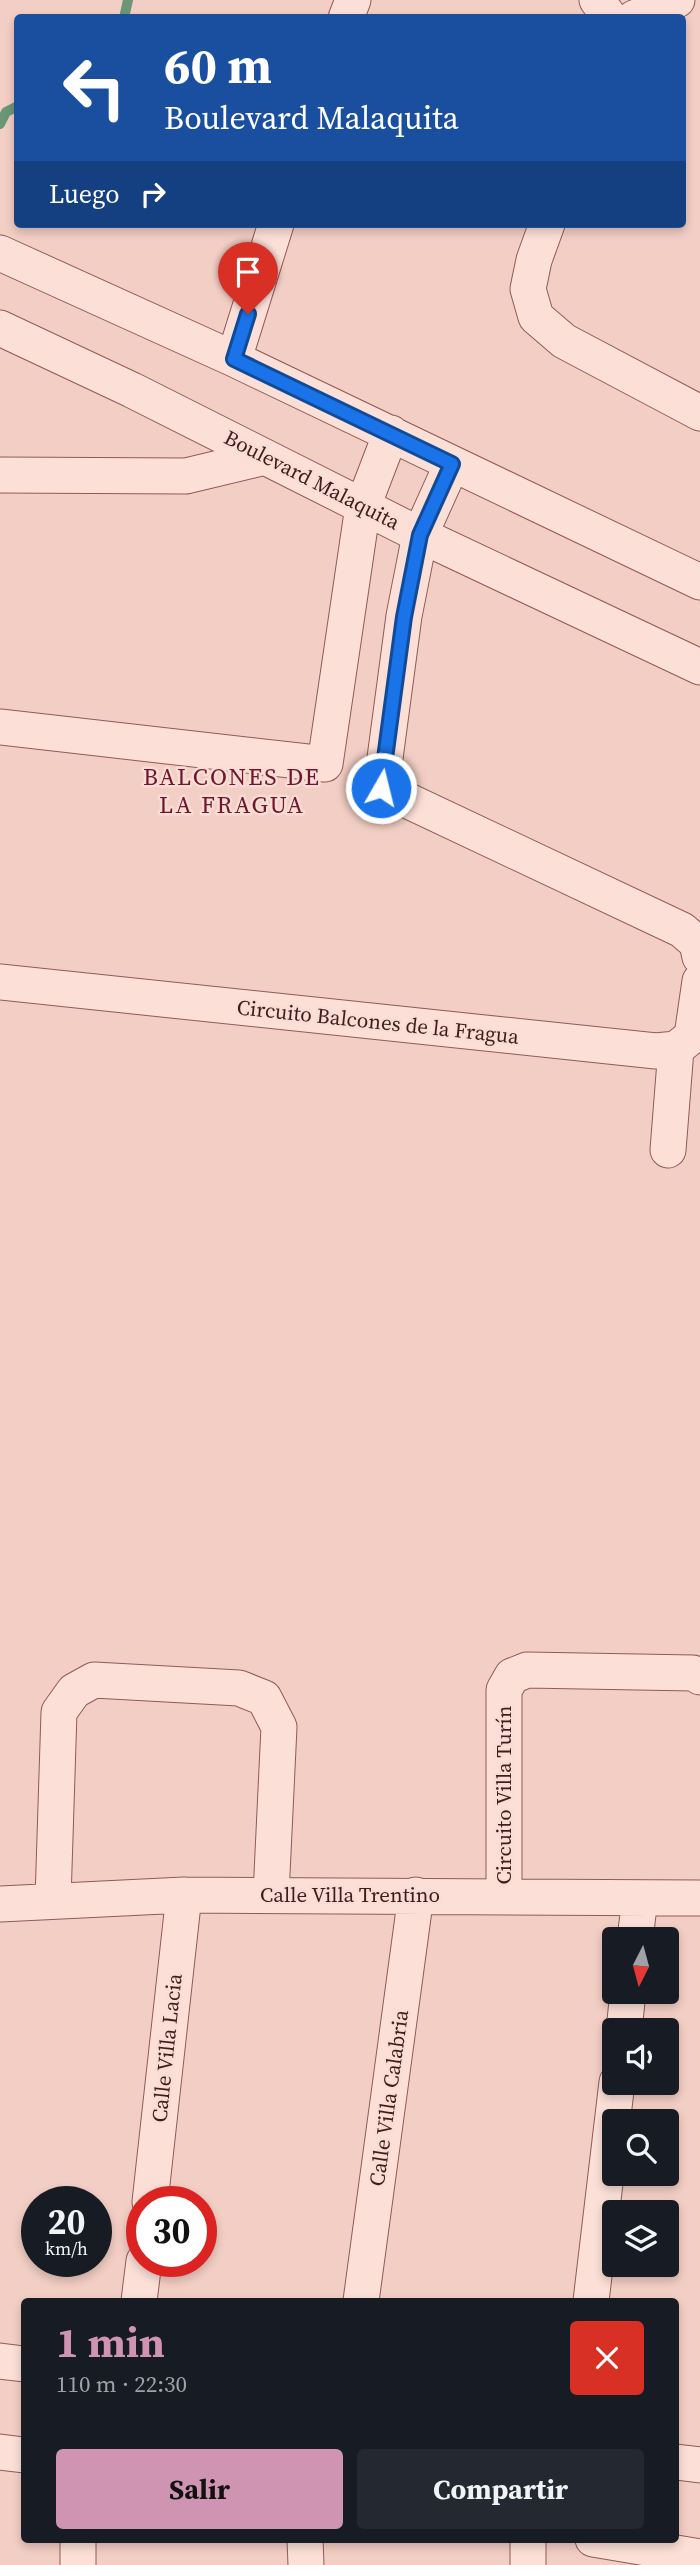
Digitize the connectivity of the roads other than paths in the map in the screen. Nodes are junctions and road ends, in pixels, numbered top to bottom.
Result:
1 (677, 0) edge
2 (644, 14) edge
3 (275, 228) edge
4 (546, 228) edge
5 (0, 253) edge
6 (0, 328) edge
7 (234, 359) junction
8 (700, 412) edge
9 (391, 433) junction
10 (265, 457) junction
11 (452, 464) junction
12 (0, 475) edge
13 (363, 506) junction
14 (420, 535) junction
15 (700, 582) edge
16 (700, 667) edge
17 (0, 727) edge
18 (700, 957) edge
19 (700, 981) edge
20 (0, 982) edge
21 (81, 991) junction
22 (0, 1007) edge
23 (676, 1049) junction
24 (668, 1150) dead end
25 (700, 1677) edge
26 (184, 1895) junction
27 (271, 1895) junction
28 (416, 1895) junction
29 (504, 1897) junction
30 (640, 1898) junction
31 (700, 1898) edge
32 (53, 1899) junction
33 (0, 1904) edge
34 (636, 1927) edge
35 (615, 2095) edge
36 (152, 2186) edge
37 (142, 2277) edge
38 (139, 2298) edge
39 (362, 2298) edge
40 (591, 2298) edge
41 (0, 2361) edge
42 (21, 2364) edge
43 (0, 2452) edge
44 (21, 2455) edge
45 (679, 2462) edge
46 (700, 2465) edge
47 (78, 2543) edge
48 (305, 2543) edge
49 (528, 2543) edge
50 (617, 2543) edge
51 (700, 2557) edge
52 (78, 2565) edge
53 (306, 2565) edge
54 (528, 2565) edge

1 - 2 street
3 - 7 street
4 - 8 street
5 - 7 street
6 - 10 street, Boulevard Malaquita
7 - 9 street
9 - 11 street
9 - 13 street
10 - 12 street
10 - 13 street, Boulevard Malaquita
11 - 14 street
11 - 15 street
13 - 14 street, Boulevard Malaquita
13 - 17 street
14 - 16 street, Boulevard Malaquita
14 - 18 street
19 - 23 street
20 - 21 street, Circuito Balcones de la Fragua
21 - 22 street, Circuito Balcones de la Fragua
21 - 23 street, Circuito Balcones de la Fragua
23 - 24 street
25 - 29 street, Circuito Villa Turín
26 - 27 street, Calle Villa Trentino
26 - 32 street, Calle Villa Trentino
26 - 36 street, Calle Villa Lacia
27 - 28 street, Calle Villa Trentino
27 - 32 street
28 - 29 street, Calle Villa Trentino
28 - 39 street, Calle Villa Calabria
29 - 30 street, Calle Villa Trentino
30 - 31 street, Calle Villa Trentino
30 - 34 street
32 - 33 street, Calle Villa Trentino
35 - 40 street
37 - 38 street
41 - 42 street
43 - 44 street
45 - 46 street
47 - 52 street
48 - 53 street
49 - 54 street
50 - 51 street

